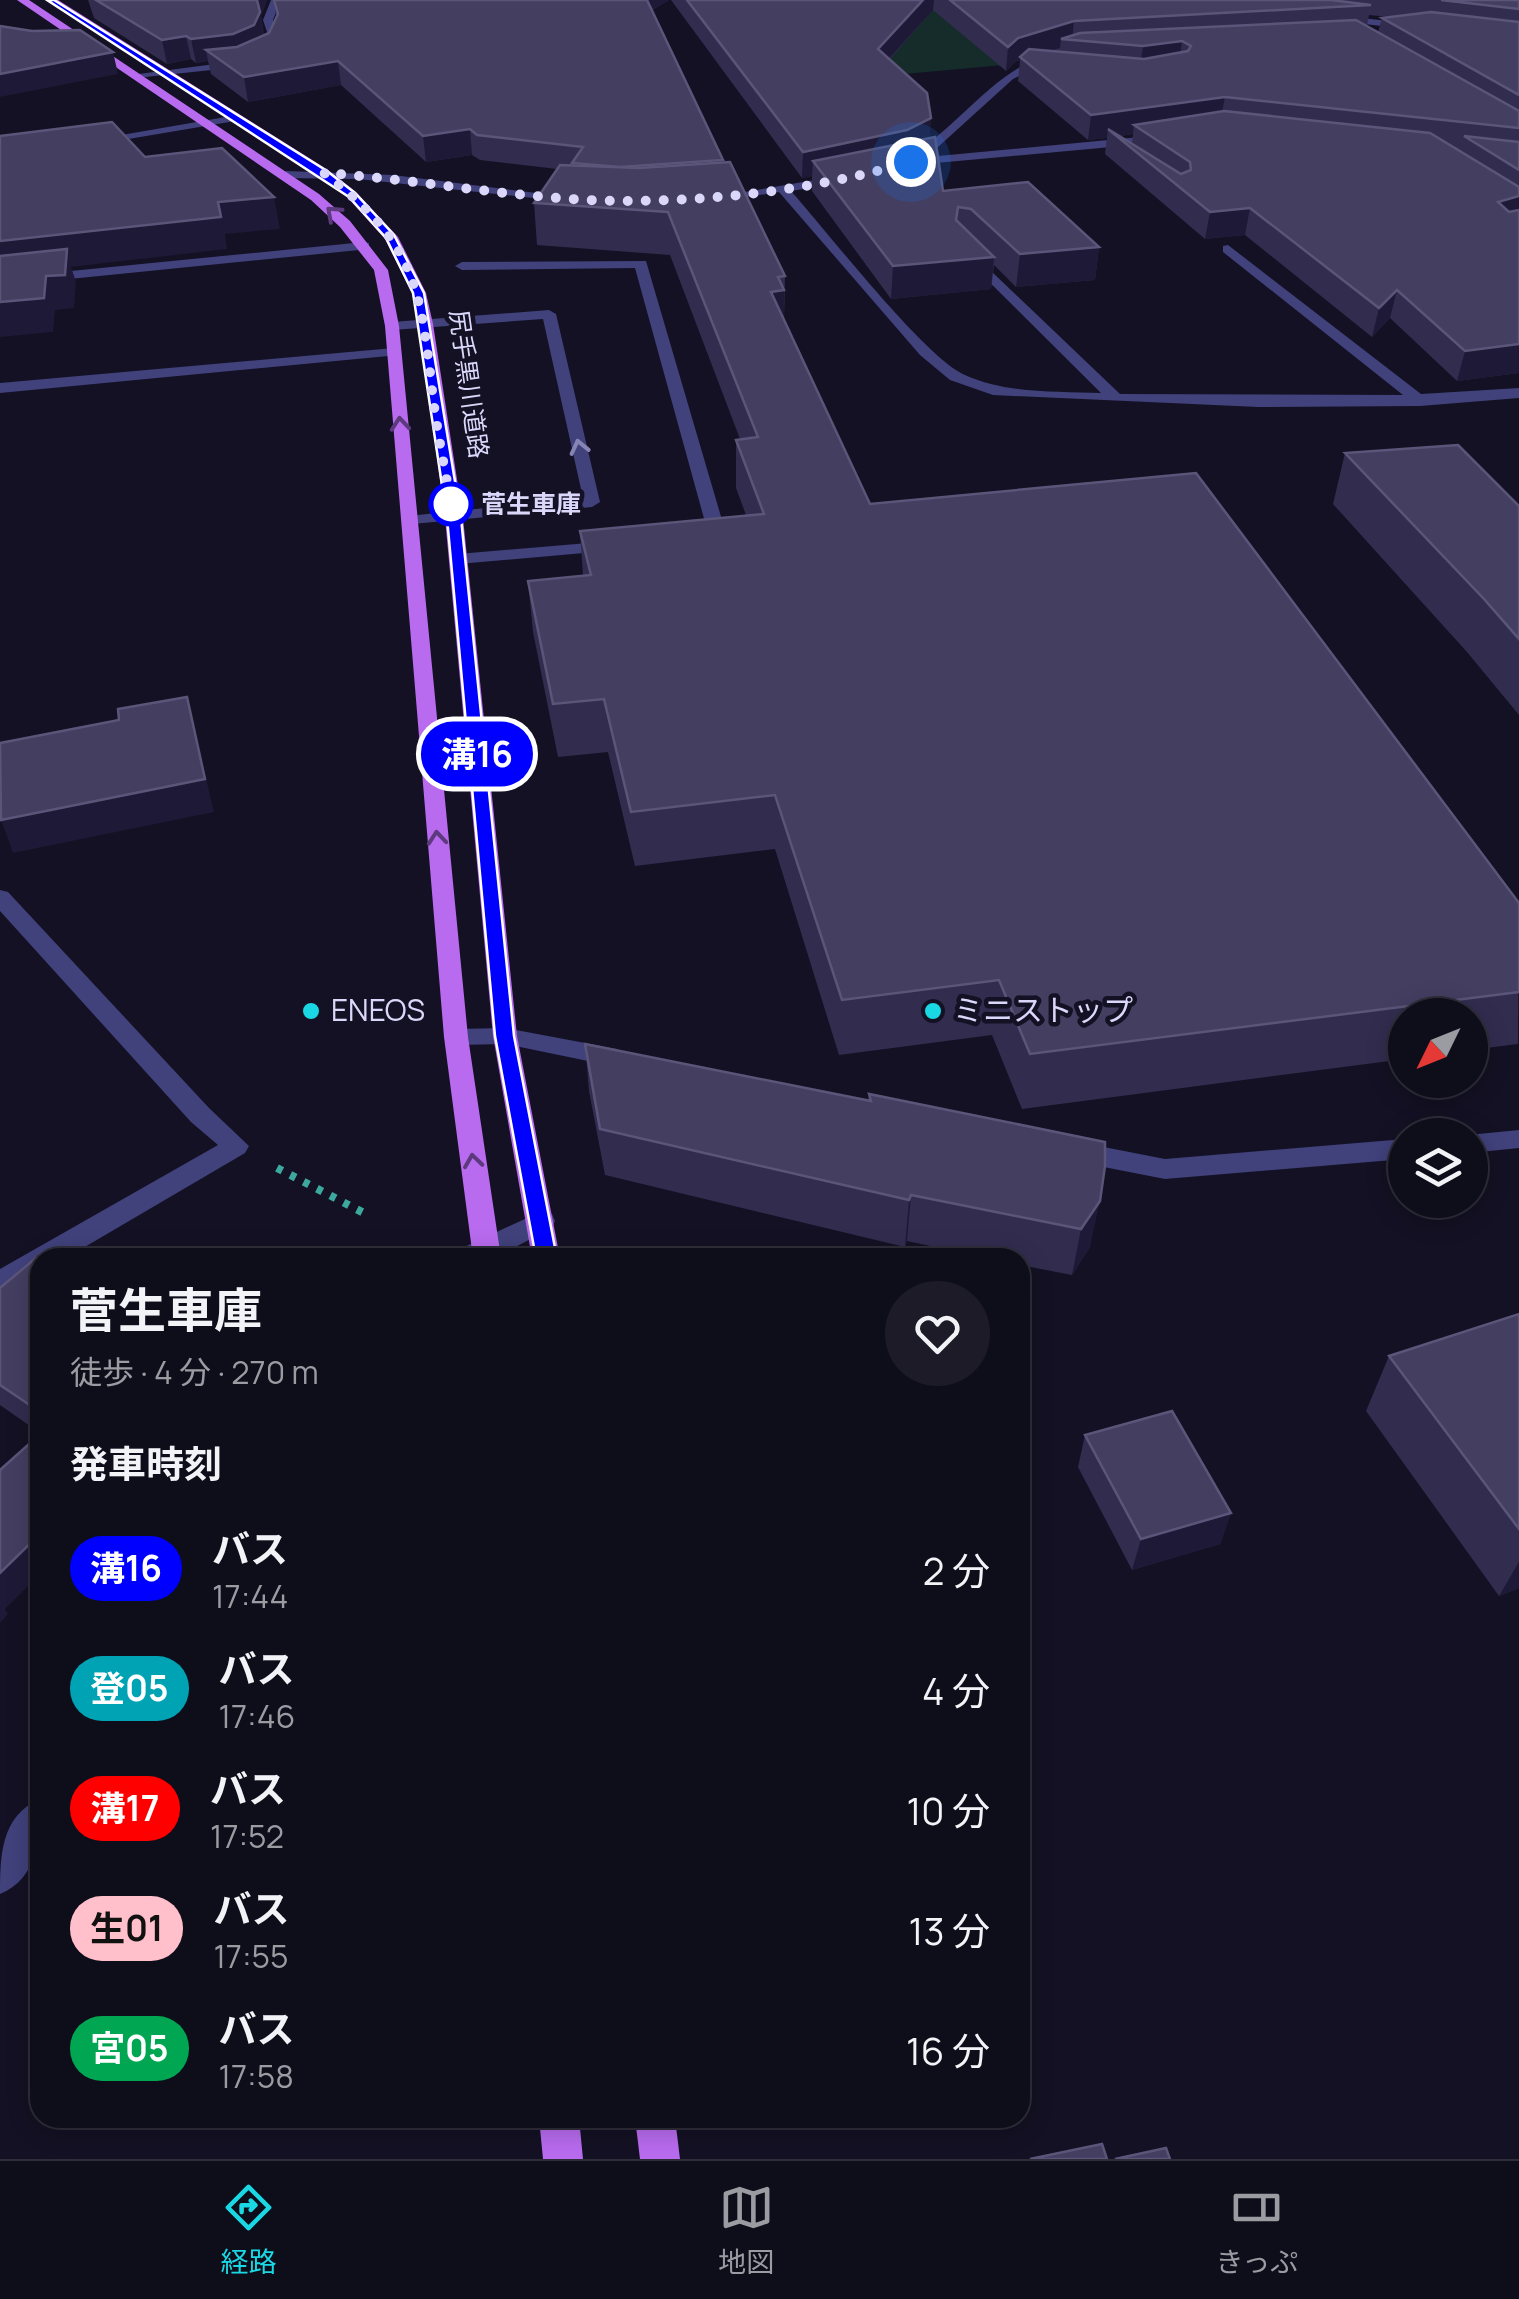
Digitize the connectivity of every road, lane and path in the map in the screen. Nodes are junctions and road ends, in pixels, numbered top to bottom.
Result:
1 (22, 0) edge
2 (51, 0) edge
3 (276, 0) edge
4 (1328, 17) edge
5 (1352, 36) edge
6 (67, 47) edge
7 (94, 47) junction
8 (1062, 54) edge
9 (1021, 67) junction
10 (165, 70) junction
11 (1061, 70) edge
12 (136, 75) junction
13 (237, 118) junction
14 (210, 123) junction
15 (1146, 140) edge
16 (72, 144) edge
17 (1110, 146) junction
18 (1124, 155) edge
19 (911, 162) junction
20 (895, 167) edge
21 (324, 173) junction
22 (286, 175) junction
23 (860, 176) edge
24 (784, 190) junction
25 (708, 198) edge
26 (586, 199) edge
27 (364, 246) junction
28 (961, 246) edge
29 (1228, 249) edge
30 (462, 266) dead end
31 (0, 282) edge
32 (426, 324) junction
33 (392, 326) junction
34 (394, 352) junction
35 (0, 388) edge
36 (1519, 393) edge
37 (1115, 398) junction
38 (1420, 400) junction
39 (454, 518) junction
40 (408, 521) junction
41 (681, 540) edge
42 (625, 545) edge
43 (458, 559) junction
44 (0, 897) edge
45 (505, 1036) junction
46 (456, 1037) junction
47 (645, 1064) edge
48 (1519, 1140) edge
49 (1488, 1143) edge
50 (236, 1146) junction
51 (1050, 1146) edge
52 (1388, 1150) edge
53 (364, 1213) dead end
54 (542, 1221) junction
55 (58, 1248) edge
56 (479, 1248) edge
57 (491, 1248) edge
58 (545, 1248) edge
59 (30, 1264) edge
60 (0, 1282) edge
61 (30, 1831) edge
62 (0, 1876) edge
63 (560, 2128) edge
64 (656, 2128) edge
65 (563, 2159) edge
66 (660, 2159) edge

1 - 7 main road
2 - 10 main road, 尻手黒川道路
3 - 10 street
4 - 5 street
6 - 7 street
7 - 12 main road
8 - 9 street
9 - 11 street
9 - 19 street
10 - 12 street
10 - 13 main road, 尻手黒川道路
12 - 14 main road
13 - 14 street
13 - 21 main road, 尻手黒川道路
14 - 16 street
14 - 22 main road
15 - 17 street
17 - 18 street
17 - 19 street
19 - 20 street
21 - 22 street
21 - 26 street
21 - 32 main road, 尻手黒川道路
27 -> 22 main road
23 - 24 street
24 - 25 street
24 - 37 street
27 - 31 street
27 - 33 main road
28 - 37 street
29 - 38 street
30 - 41 street
32 - 33 street
32 - 39 main road, 尻手黒川道路
39 -> 32 street
33 - 34 main road
34 - 35 street
40 -> 34 main road
36 - 38 street
37 - 38 street
39 - 40 street
39 - 43 main road, 尻手黒川道路
46 -> 40 main road
42 - 43 street
43 - 45 main road, 尻手黒川道路
44 - 50 street
45 - 46 street
45 - 47 street
45 - 54 main road, 尻手黒川道路
56 -> 46 main road
48 - 49 street
50 - 53 path
50 - 55 street
51 - 52 street
54 - 57 street
54 - 58 main road, 尻手黒川道路
59 - 60 street
61 - 62 street
63 - 65 main road
64 - 66 main road

